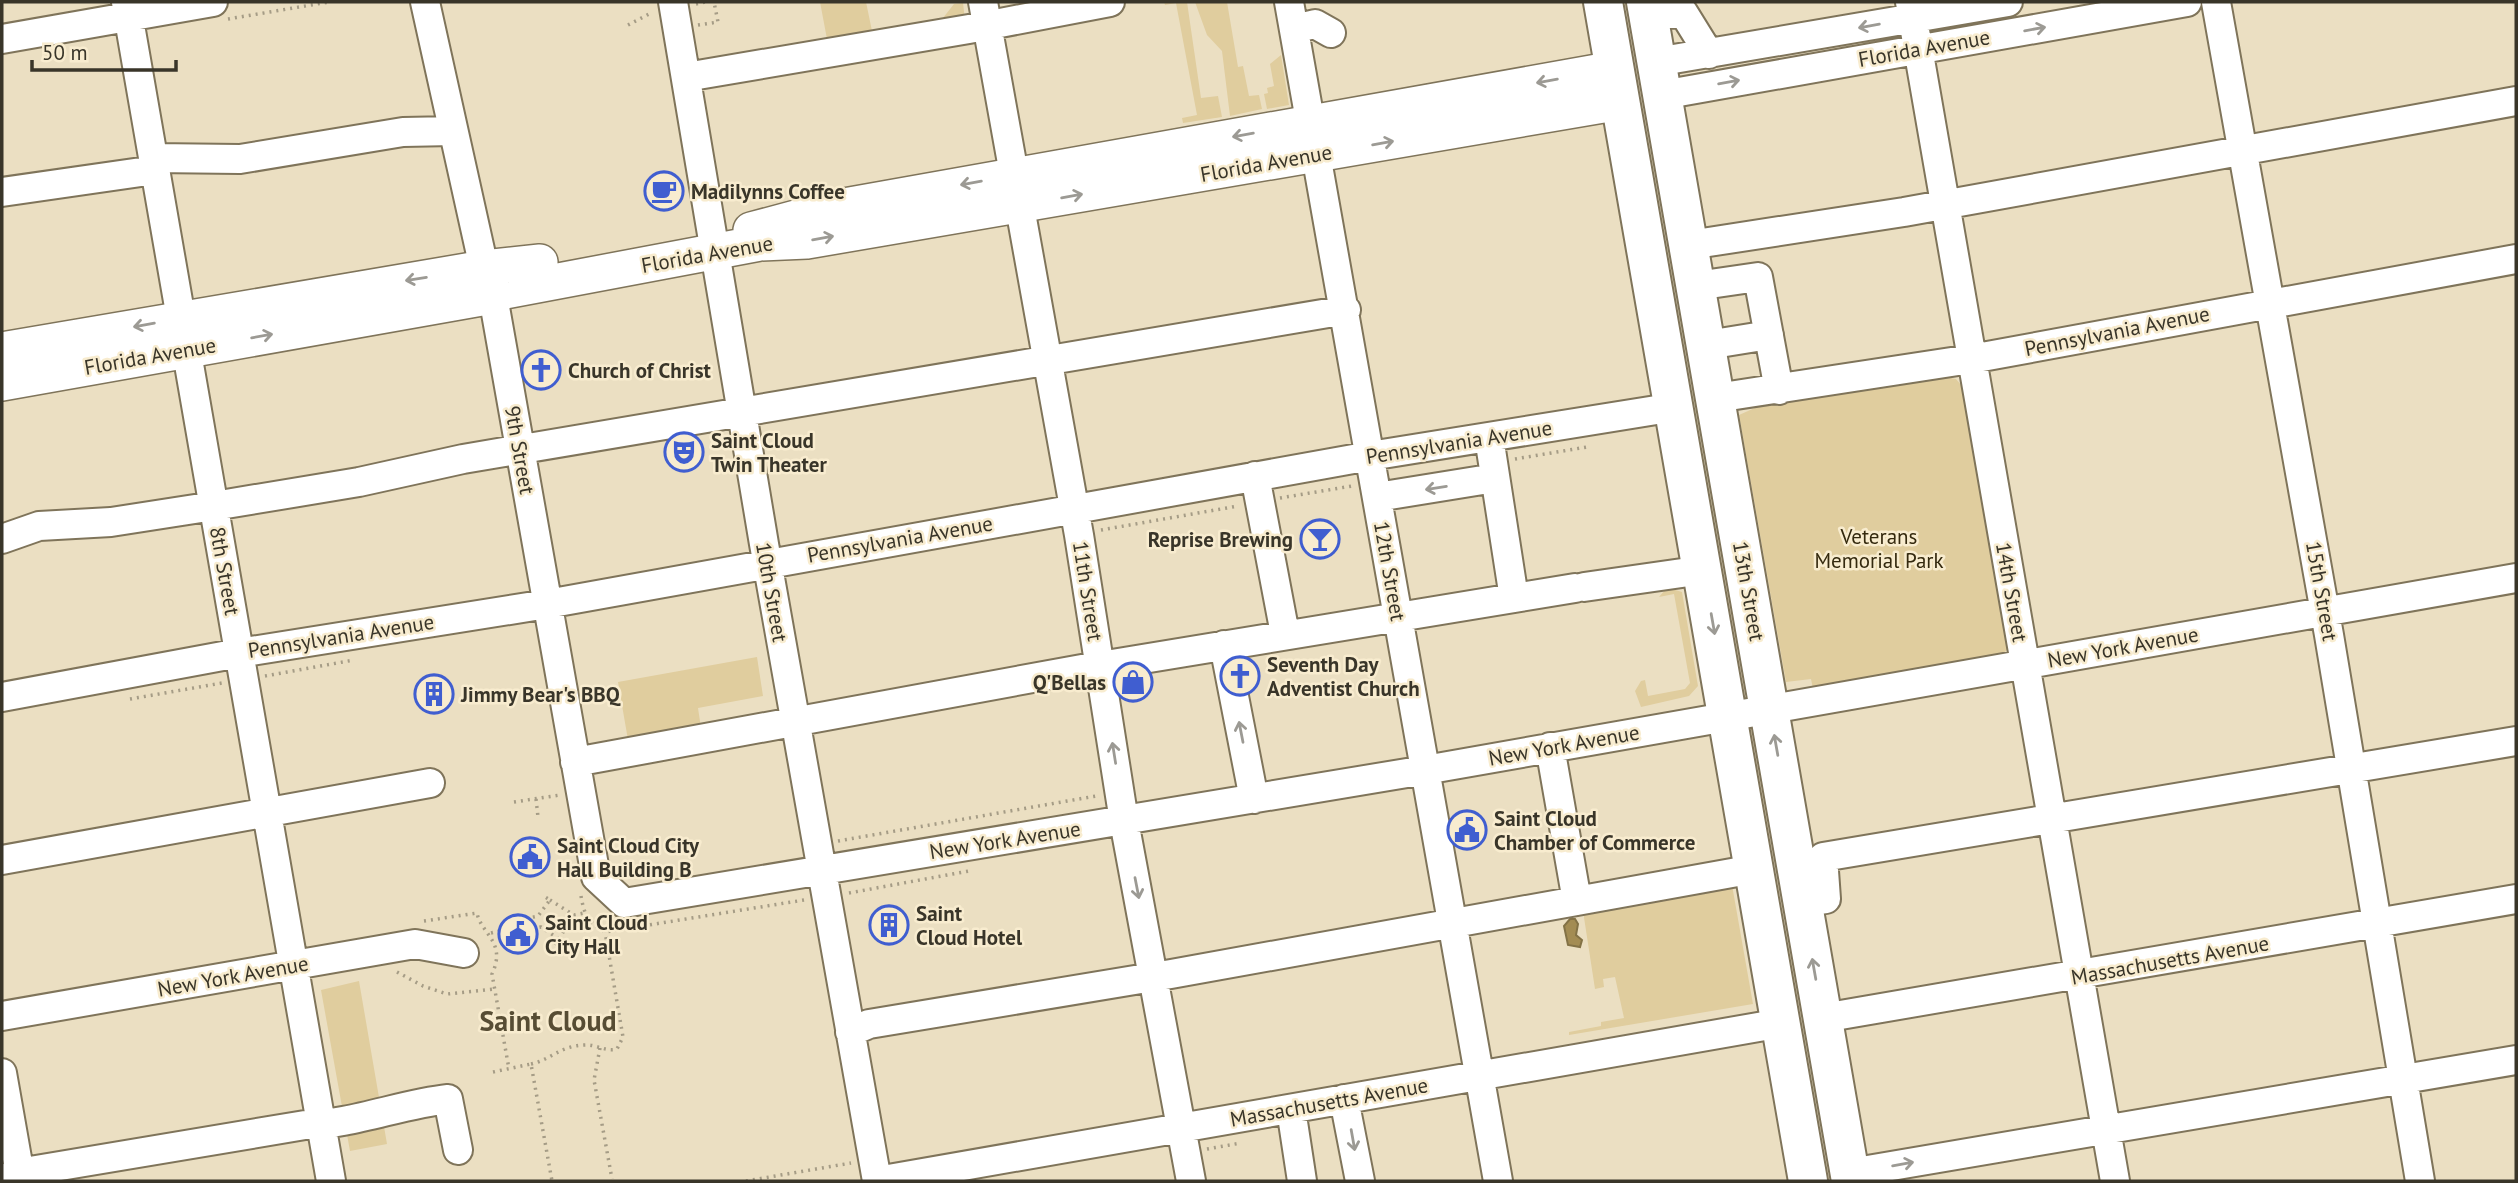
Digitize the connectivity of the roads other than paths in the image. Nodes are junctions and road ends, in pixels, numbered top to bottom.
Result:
1 (213, 2) edge
2 (425, 2) edge
3 (673, 2) edge
4 (1110, 2) edge
5 (1289, 2) edge
6 (1603, 2) edge
7 (2008, 2) edge
8 (2187, 2) edge
9 (2216, 2) edge
10 (1638, 7) edge
11 (127, 9) edge
12 (1912, 10) edge
13 (985, 14) edge
14 (1294, 29) junction
15 (1331, 33) dead end
16 (2, 39) edge
17 (1920, 49) junction
18 (1709, 54) junction
19 (686, 77) junction
20 (1659, 78) junction
21 (1618, 85) junction
22 (2516, 101) edge
23 (453, 131) junction
24 (1313, 139) junction
25 (2243, 151) junction
26 (154, 164) junction
27 (1019, 190) junction
28 (2, 192) edge
29 (1946, 204) junction
30 (714, 245) junction
31 (1689, 246) junction
32 (2516, 259) edge
33 (1649, 261) junction
34 (488, 282) junction
35 (1696, 286) junction
36 (2270, 302) junction
37 (1346, 310) junction
38 (184, 334) junction
39 (1769, 335) junction
40 (1707, 345) junction
41 (2, 350) edge
42 (1048, 359) junction
43 (1971, 359) junction
44 (2, 383) edge
45 (1779, 390) junction
46 (1716, 398) junction
47 (1675, 407) junction
48 (741, 411) junction
49 (520, 450) junction
50 (1370, 456) junction
51 (1492, 459) junction
52 (1255, 476) junction
53 (1377, 497) junction
54 (214, 506) junction
55 (1074, 508) junction
56 (2, 539) edge
57 (767, 563) junction
58 (1703, 570) junction
59 (1746, 574) junction
60 (2516, 578) edge
61 (1514, 598) junction
62 (547, 604) junction
63 (2325, 610) junction
64 (1398, 616) junction
65 (1285, 634) junction
66 (1224, 645) junction
67 (239, 653) junction
68 (2025, 665) junction
69 (1100, 666) junction
70 (2, 697) edge
71 (1770, 708) junction
72 (1728, 716) junction
73 (794, 719) junction
74 (2516, 741) edge
75 (1550, 747) junction
76 (2352, 769) junction
77 (1425, 770) junction
78 (570, 773) junction
79 (430, 783) dead end
80 (1254, 799) junction
81 (266, 811) junction
82 (2052, 820) junction
83 (1125, 821) junction
84 (2, 860) edge
85 (1754, 869) junction
86 (823, 884) junction
87 (613, 896) joint
88 (2516, 899) edge
89 (1577, 901) junction
90 (1803, 902) junction
91 (1452, 923) junction
92 (2379, 923) junction
93 (464, 953) dead end
94 (293, 966) junction
95 (2080, 975) junction
96 (1154, 977) junction
97 (2, 1016) edge
98 (1823, 1018) junction
99 (1781, 1023) junction
100 (850, 1032) junction
101 (2516, 1060) edge
102 (2, 1073) edge
103 (1479, 1076) junction
104 (2404, 1079) junction
105 (1344, 1099) junction
106 (1291, 1109) junction
107 (321, 1125) junction
108 (1182, 1128) junction
109 (2107, 1131) junction
110 (458, 1150) dead end
111 (1851, 1177) edge
112 (14, 1178) edge
113 (331, 1181) edge
114 (877, 1181) edge
115 (1191, 1181) edge
116 (1301, 1181) edge
117 (1360, 1181) edge
118 (1498, 1181) edge
119 (1808, 1181) edge
120 (2115, 1181) edge
121 (2420, 1181) edge

1 - 11 street
2 - 23 street, 9th Street
3 - 19 street, 10th Street
4 - 13 street
5 - 14 street, 12th Street
6 - 21 highway, 13th Street
7 - 12 street, Florida Avenue
17 -> 8 street, Florida Avenue
9 - 25 street, 15th Street
10 - 18 street
10 - 20 highway
11 - 16 street
11 - 26 street, 8th Street
12 - 17 street, 14th Street
12 -> 18 street, Florida Avenue
13 - 19 street
13 - 27 street, 11th Street
14 - 15 street
14 - 24 street, 12th Street
20 -> 17 street, Florida Avenue
17 - 29 street, 14th Street
18 - 20 street, Florida Avenue
19 - 30 street, 10th Street
20 - 31 highway, 13th Street
21 - 24 main road, Florida Avenue
21 - 31 highway
21 - 33 highway, 13th Street
22 - 25 street
23 - 26 street
23 - 34 street, 9th Street
24 - 27 main road, Florida Avenue
24 - 37 street, 12th Street
25 - 29 street
25 - 36 street, 15th Street
26 - 28 street
26 - 38 street, 8th Street
27 - 30 main road, Florida Avenue
27 - 42 street, 11th Street
29 - 31 street
29 - 43 street, 14th Street
30 - 34 main road, Florida Avenue
30 - 48 street, 10th Street
31 - 35 highway, 13th Street
32 - 36 street, Pennsylvania Avenue
33 - 46 highway
33 - 47 highway, 13th Street
34 - 38 main road, Florida Avenue
34 - 49 street, 9th Street
35 - 39 street
35 - 40 highway, 13th Street
36 - 43 street, Pennsylvania Avenue
36 - 63 street, 15th Street
37 - 42 street
37 - 50 street, 12th Street
38 -> 41 main road, Florida Avenue
38 - 44 main road, Florida Avenue
38 - 54 street, 8th Street
39 - 40 street
39 - 45 street
40 - 46 highway, 13th Street
42 - 48 street
42 - 55 street, 11th Street
43 - 45 street, Pennsylvania Avenue
43 - 68 street, 14th Street
45 - 46 street, Pennsylvania Avenue
46 - 59 highway, 13th Street
47 - 51 street, Pennsylvania Avenue
47 - 58 highway, 13th Street
47 - 59 highway
48 - 49 street
48 - 57 street, 10th Street
49 - 54 street
49 - 62 street, 9th Street
50 - 51 street, Pennsylvania Avenue
50 - 52 street, Pennsylvania Avenue
50 - 53 street, 12th Street
51 -> 53 street
51 - 61 street
52 - 55 street, Pennsylvania Avenue
52 - 65 street
53 - 64 street, 12th Street
54 - 56 street
54 - 67 street, 8th Street
55 - 57 street, Pennsylvania Avenue
55 - 69 street, 11th Street
57 - 62 street, Pennsylvania Avenue
57 - 73 street, 10th Street
58 - 61 street
58 -> 72 highway, 13th Street
59 - 71 highway, 13th Street
60 - 63 street, New York Avenue
61 - 64 street
62 - 67 street, Pennsylvania Avenue
62 - 78 street, 9th Street
63 - 68 street, New York Avenue
63 - 76 street, 15th Street
64 - 65 street
64 - 77 street, 12th Street
65 - 66 street
66 - 69 street
80 -> 66 street
67 - 70 street, Pennsylvania Avenue
67 - 81 street, 8th Street
68 - 71 street, New York Avenue
68 - 82 street, 14th Street
69 - 73 street
83 -> 69 street, 11th Street
71 - 72 street, New York Avenue
90 -> 71 highway, 13th Street
72 - 75 street, New York Avenue
72 - 85 highway, 13th Street
73 - 78 street
73 - 86 street, 10th Street
74 - 76 street
75 - 77 street, New York Avenue
75 - 89 street
76 - 82 street
76 - 92 street, 15th Street
77 - 80 street, New York Avenue
77 - 91 street, 12th Street
78 - 87 street, 9th Street
79 - 81 street
80 - 83 street, New York Avenue
81 - 84 street
81 - 94 street, 8th Street
82 - 90 street
82 - 95 street, 14th Street
83 - 86 street, New York Avenue
83 -> 96 street, 11th Street
85 - 89 street
85 - 98 highway
85 - 99 highway, 13th Street
86 - 87 street, New York Avenue
86 - 100 street, 10th Street
88 - 92 street, Massachusetts Avenue
89 - 91 street
98 -> 90 highway, 13th Street
91 - 96 street
91 - 103 street, 12th Street
92 - 95 street, Massachusetts Avenue
92 - 104 street, 15th Street
93 - 94 street, New York Avenue
94 - 97 street, New York Avenue
94 - 107 street, 8th Street
95 - 98 street, Massachusetts Avenue
95 - 109 street, 14th Street
96 - 100 street
96 - 108 street, 11th Street
98 - 111 highway, 13th Street
99 - 103 street, Massachusetts Avenue
99 - 111 highway
99 - 119 highway, 13th Street
100 - 114 street, 10th Street
101 - 104 street
102 - 112 street
103 - 105 street, Massachusetts Avenue
103 - 118 street, 12th Street
104 - 109 street
104 - 121 street, 15th Street
105 - 106 street, Massachusetts Avenue
105 -> 117 street
106 - 108 street, Massachusetts Avenue
106 - 116 street
107 - 110 street
107 - 112 street
107 - 113 street, 8th Street
108 - 114 street, Massachusetts Avenue
108 - 115 street, 11th Street
111 -> 109 street
109 - 120 street, 14th Street

